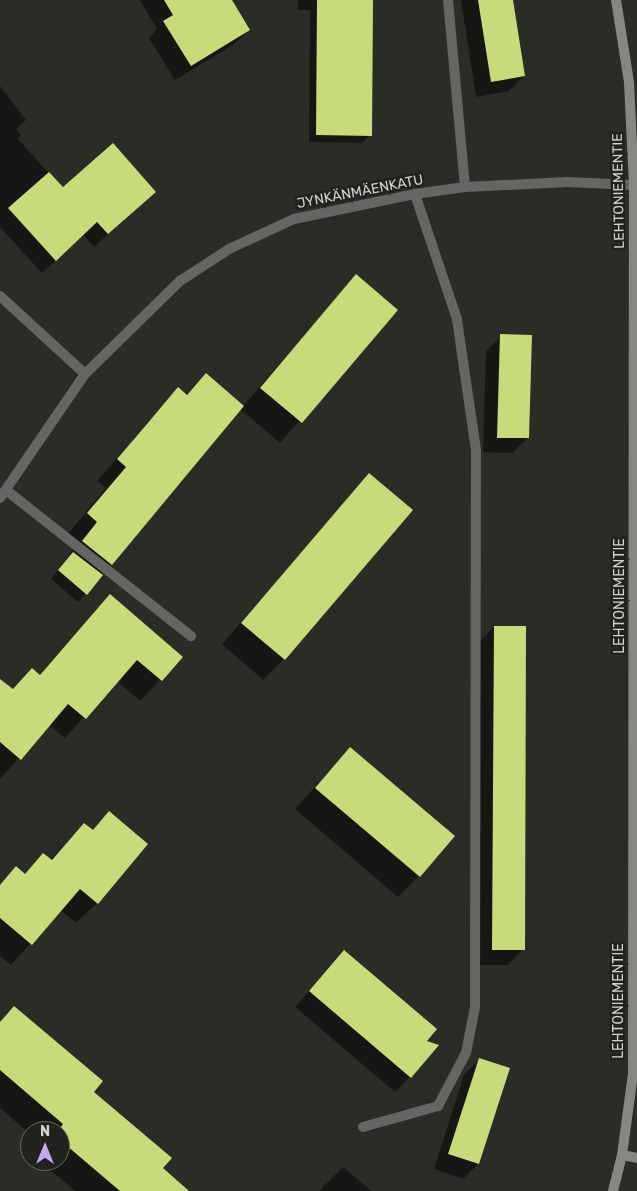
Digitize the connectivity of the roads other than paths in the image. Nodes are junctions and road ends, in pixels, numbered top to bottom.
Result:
1 (448, 0) edge
2 (616, 0) edge
3 (634, 185) junction
4 (465, 187) junction
5 (415, 194) junction
6 (0, 296) edge
7 (85, 374) junction
8 (3, 494) edge
9 (191, 636) dead end
10 (363, 1127) dead end
11 (622, 1155) junction
12 (637, 1158) edge
13 (613, 1191) edge

1 - 4 street
2 - 3 main road, LEHTONIEMENTIE
3 - 4 street, JYNKÄNMÄENKATU
3 - 11 main road, LEHTONIEMENTIE
4 - 5 street, JYNKÄNMÄENKATU
5 - 7 street, JYNKÄNMÄENKATU
5 - 10 street
6 - 7 street
7 - 8 street, JYNKÄNMÄENKATU
8 - 9 street
11 - 12 main road
11 - 13 main road, LEHTONIEMENTIE

